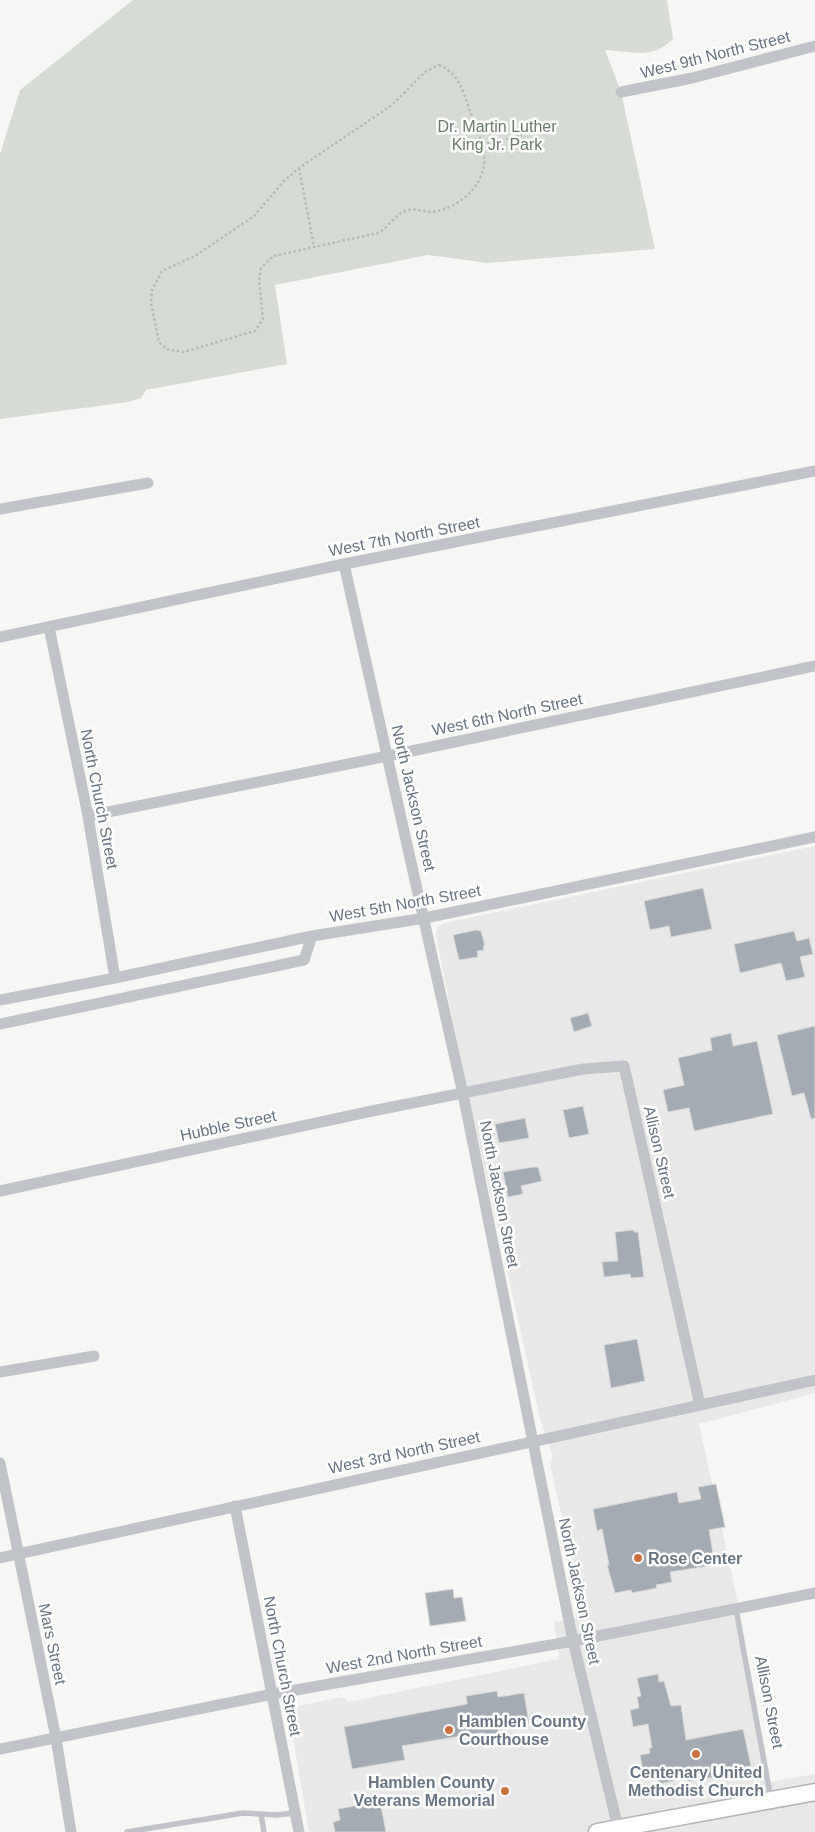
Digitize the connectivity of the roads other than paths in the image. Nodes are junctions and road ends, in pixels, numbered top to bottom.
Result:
1 (815, 46) edge
2 (621, 92) dead end
3 (815, 471) edge
4 (148, 483) dead end
5 (0, 509) edge
6 (344, 564) junction
7 (48, 627) junction
8 (0, 637) edge
9 (815, 666) edge
10 (388, 756) junction
11 (88, 816) junction
12 (815, 838) edge
13 (425, 918) junction
14 (312, 936) junction
15 (115, 978) junction
16 (0, 1000) edge
17 (0, 1024) edge
18 (464, 1094) junction
19 (0, 1190) edge
20 (94, 1356) dead end
21 (0, 1372) edge
22 (815, 1380) edge
23 (700, 1405) junction
24 (533, 1440) junction
25 (0, 1463) edge
26 (235, 1506) junction
27 (18, 1555) junction
28 (0, 1558) edge
29 (815, 1593) edge
30 (736, 1610) junction
31 (573, 1641) junction
32 (273, 1694) junction
33 (56, 1738) junction
34 (0, 1749) edge
35 (815, 1792) edge
36 (771, 1800) junction
37 (296, 1813) junction
38 (261, 1814) junction
39 (619, 1830) edge
40 (71, 1832) edge
41 (127, 1832) edge
42 (264, 1832) edge
43 (299, 1832) edge
44 (597, 1832) edge

1 - 2 street, West 9th North Street
3 - 6 street, West 7th North Street
4 - 5 street
6 - 7 street, West 7th North Street
6 - 10 street, North Jackson Street
7 - 8 street, West 7th North Street
7 - 11 street, North Church Street
9 - 10 street, West 6th North Street
10 - 11 street, West 6th North Street
10 - 13 street, North Jackson Street
11 - 15 street, North Church Street
12 - 13 street, West 5th North Street
13 - 14 street, West 5th North Street
13 - 18 street, North Jackson Street
14 - 15 street, West 5th North Street
14 - 17 street
15 - 16 street, West 5th North Street
18 - 19 street, Hubble Street
18 - 23 street, Allison Street
18 - 24 street, North Jackson Street
20 - 21 street
22 - 23 street, West 3rd North Street
23 - 24 street, West 3rd North Street
24 - 26 street, West 3rd North Street
24 - 31 street, North Jackson Street
25 - 27 street, Mars Street
26 - 27 street, West 3rd North Street
26 - 32 street, North Church Street
27 - 28 street, West 3rd North Street
27 - 33 street, Mars Street
29 - 30 street, West 2nd North Street
30 - 31 street, West 2nd North Street
30 - 36 lane, Allison Street
31 - 32 street, West 2nd North Street
31 - 39 street, North Jackson Street
32 - 33 street, West 2nd North Street
32 - 37 street, North Church Street
33 - 34 street, West 2nd North Street
33 - 40 street, Mars Street
35 - 36 main road
36 - 39 main road
37 - 38 lane
37 - 43 street, North Church Street
38 - 41 lane
38 - 42 lane
39 - 44 main road

